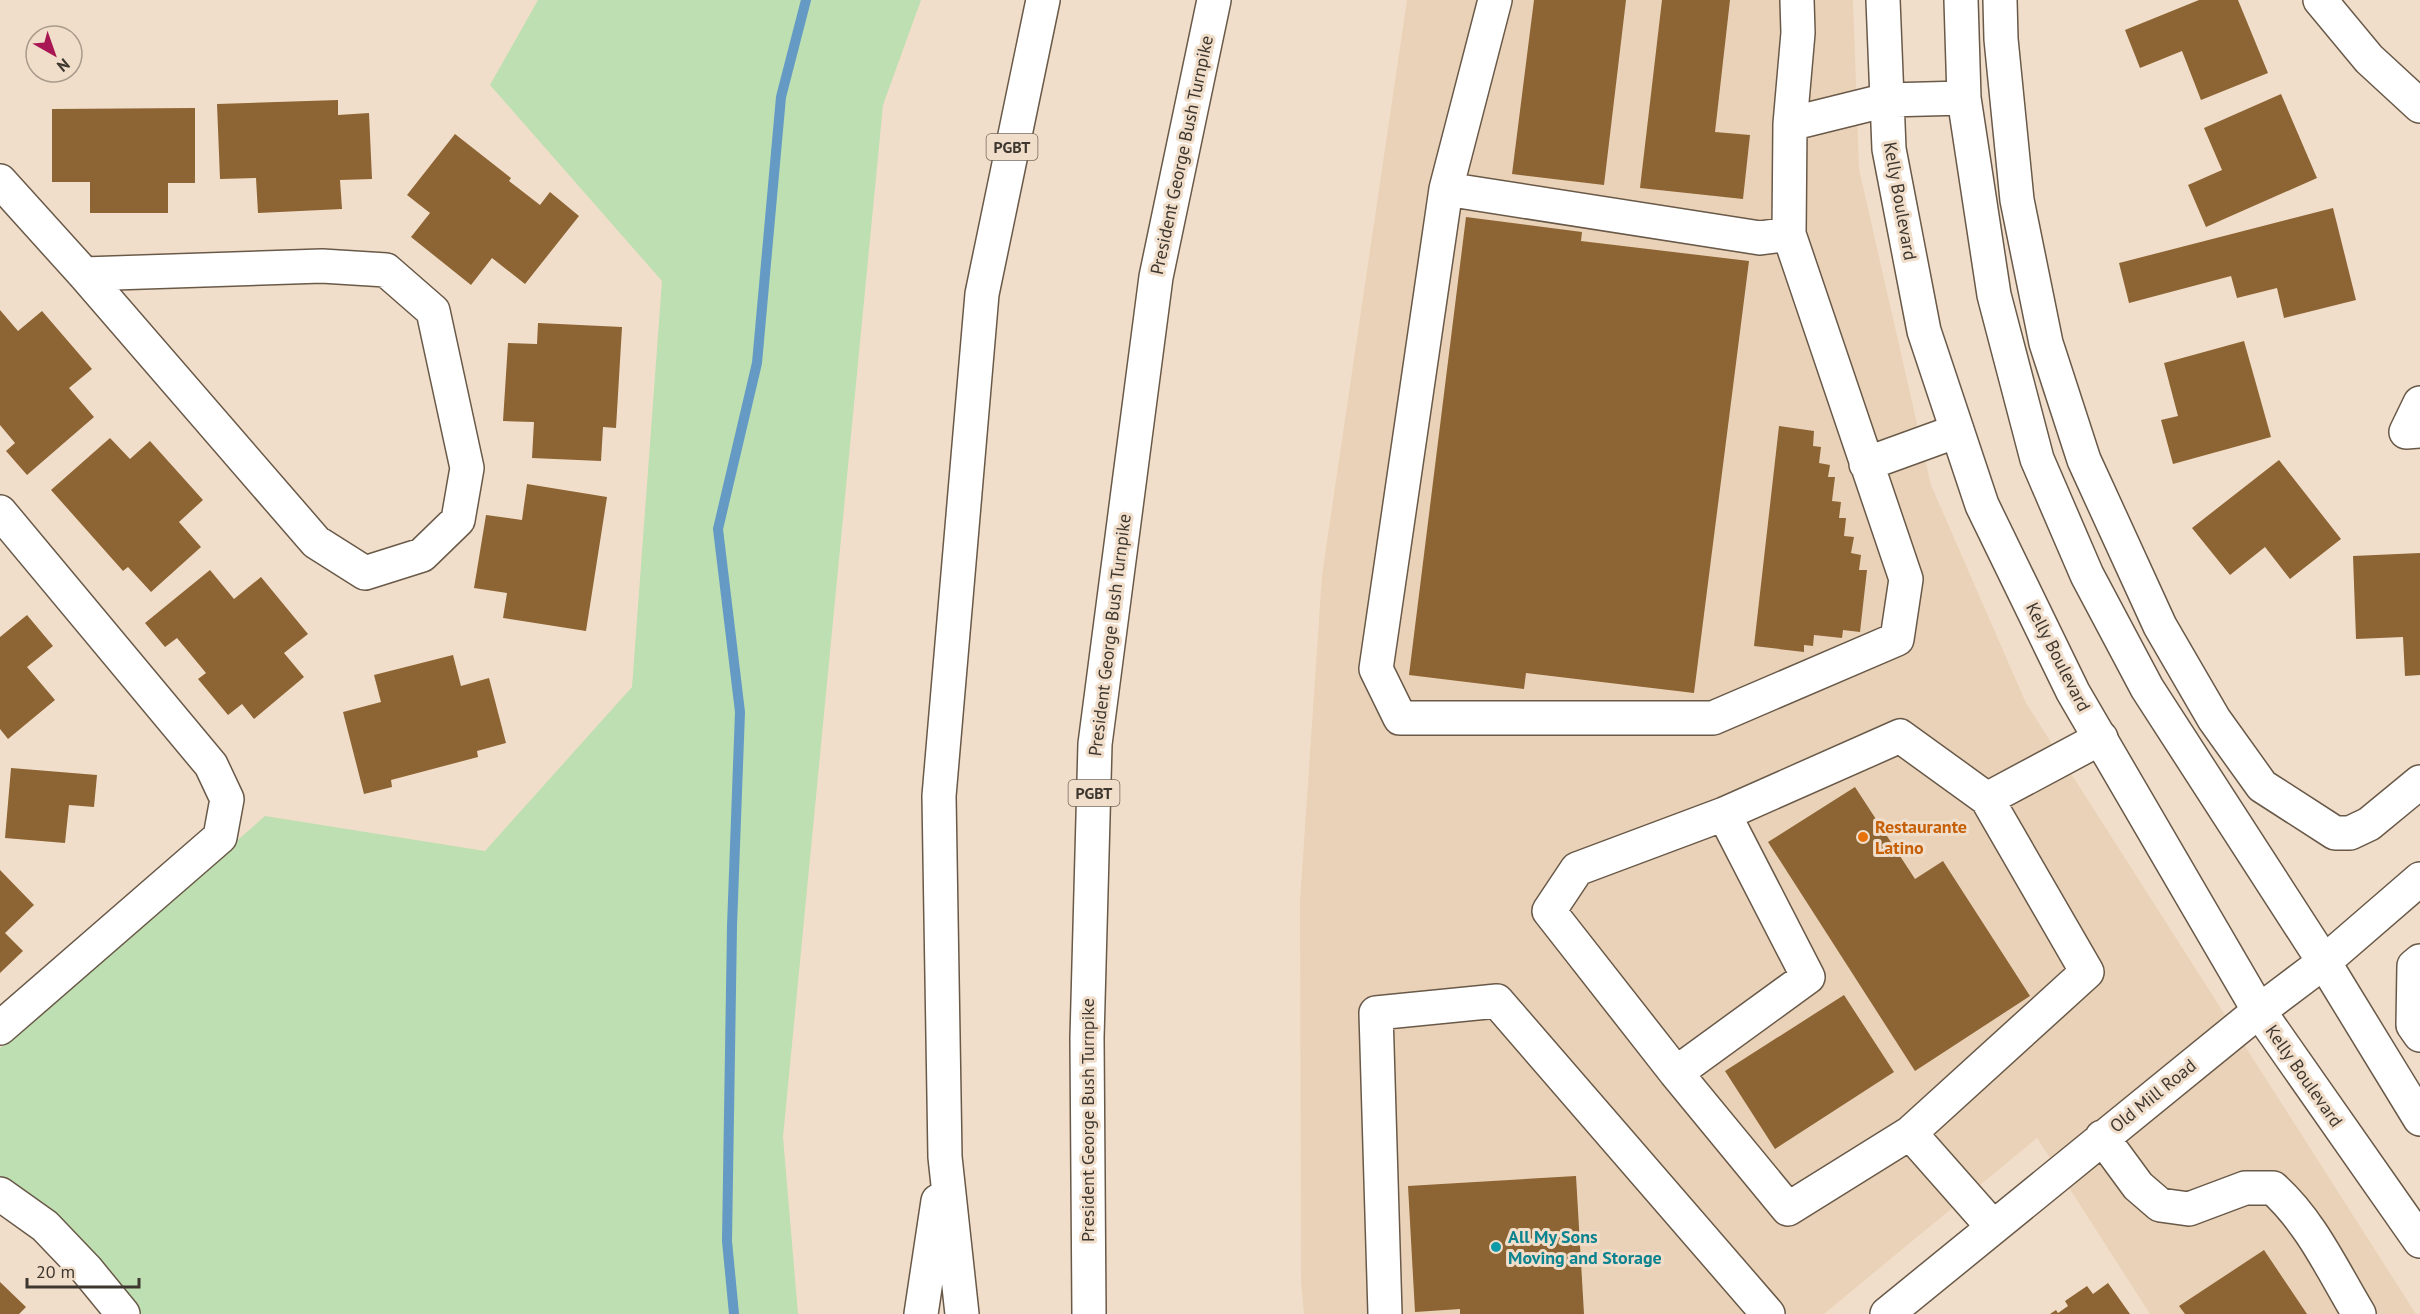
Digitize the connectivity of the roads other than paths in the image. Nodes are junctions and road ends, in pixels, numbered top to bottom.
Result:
1 (1042, 0) edge
2 (1214, 0) edge
3 (1495, 0) edge
4 (1797, 0) edge
5 (1883, 0) edge
6 (1961, 0) edge
7 (2000, 0) edge
8 (2320, 0) edge
9 (1964, 98) junction
10 (1887, 100) junction
11 (2420, 106) edge
12 (1790, 124) junction
13 (0, 180) edge
14 (1446, 189) junction
15 (1789, 234) junction
16 (84, 274) junction
17 (2420, 404) edge
18 (1957, 431) junction
19 (2413, 432) edge
20 (1866, 464) junction
21 (0, 512) edge
22 (2101, 738) junction
23 (2420, 782) edge
24 (1987, 799) junction
25 (1724, 814) junction
26 (2420, 879) edge
27 (2420, 961) edge
28 (2324, 962) junction
29 (2259, 1011) junction
30 (0, 1028) edge
31 (2420, 1035) edge
32 (1676, 1072) junction
33 (2420, 1119) edge
34 (1910, 1133) junction
35 (2102, 1137) junction
36 (945, 1157) junction
37 (0, 1194) edge
38 (1993, 1227) junction
39 (2420, 1241) edge
40 (123, 1314) edge
41 (921, 1314) edge
42 (962, 1314) edge
43 (1089, 1314) edge
44 (1385, 1314) edge
45 (1768, 1314) edge
46 (1887, 1314) edge
47 (2359, 1314) edge

1 - 36 main road, PGBT
2 - 43 main road, President George Bush Turnpike / PGBT
3 - 14 main road
4 - 12 main road
5 - 10 main road, Kelly Boulevard
6 - 9 main road
7 - 23 main road
8 - 11 main road
9 - 10 main road
9 - 28 main road
10 - 12 main road
10 - 18 main road, Kelly Boulevard
12 - 15 main road
13 - 16 main road
14 - 15 main road
14 - 20 main road
15 - 20 main road
16 - 16 main road
17 - 19 main road
18 - 20 main road
18 - 22 main road, Kelly Boulevard
21 - 30 main road
22 - 24 main road
22 - 29 main road, Kelly Boulevard
24 - 25 main road
24 - 34 main road
25 - 32 main road
25 - 32 main road
26 - 28 main road, Old Mill Road
27 - 31 main road
28 - 29 main road, Old Mill Road
28 - 33 main road
29 - 35 main road, Old Mill Road
29 - 39 main road, Kelly Boulevard
32 - 34 main road
34 - 38 main road
35 - 38 main road, Old Mill Road
35 - 47 main road
36 - 41 main road
36 - 42 main road, PGBT
37 - 40 main road
38 - 46 main road, Old Mill Road
44 - 45 main road

